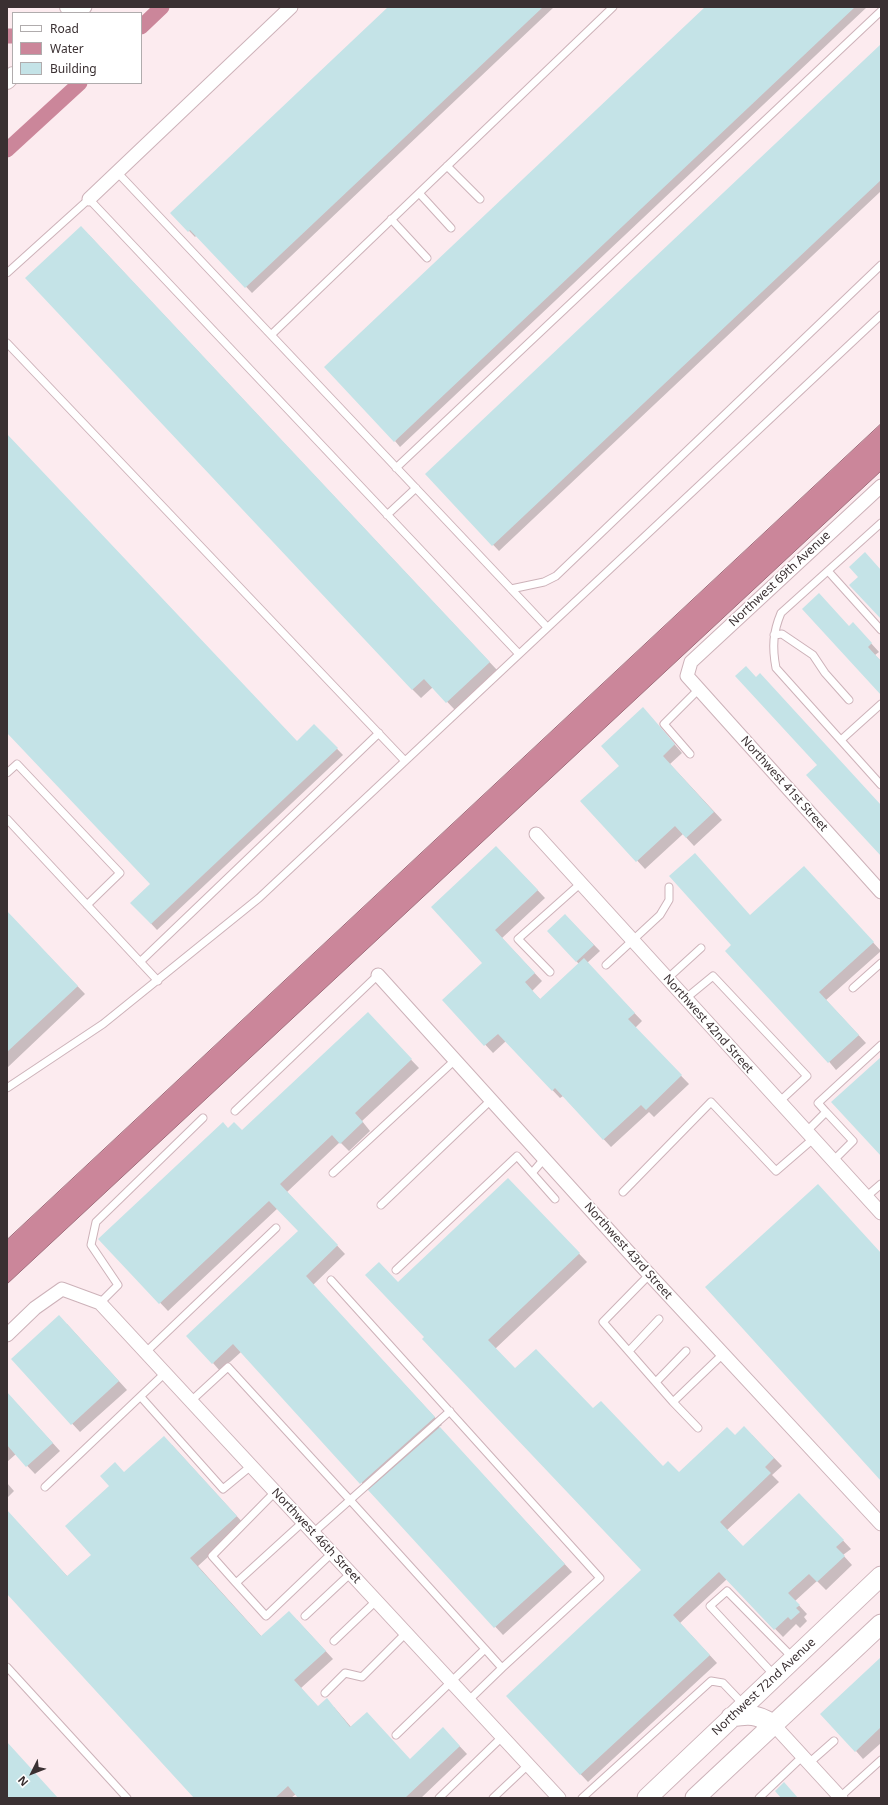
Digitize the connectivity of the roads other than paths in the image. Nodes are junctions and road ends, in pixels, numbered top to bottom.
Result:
1 (291, 7) edge
2 (613, 7) edge
3 (881, 11) edge
4 (447, 166) junction
5 (117, 172) junction
6 (419, 193) junction
7 (89, 199) junction
8 (480, 199) dead end
9 (391, 219) junction
10 (451, 228) dead end
11 (428, 258) dead end
12 (881, 265) edge
13 (7, 273) edge
14 (881, 315) edge
15 (271, 335) junction
16 (7, 343) edge
17 (396, 468) junction
18 (881, 486) edge
19 (416, 488) junction
20 (387, 515) junction
21 (881, 523) edge
22 (828, 571) junction
23 (511, 589) junction
24 (547, 628) junction
25 (881, 630) edge
26 (774, 635) junction
27 (519, 654) junction
28 (687, 676) joint
29 (699, 689) junction
30 (849, 700) dead end
31 (881, 704) edge
32 (379, 733) junction
33 (841, 740) junction
34 (690, 754) dead end
35 (405, 761) junction
36 (7, 773) edge
37 (881, 785) edge
38 (7, 819) edge
39 (536, 834) dead end
40 (581, 883) junction
41 (669, 887) dead end
42 (881, 892) edge
43 (87, 905) junction
44 (634, 942) junction
45 (701, 948) dead end
46 (140, 962) junction
47 (881, 963) edge
48 (606, 965) dead end
49 (550, 972) dead end
50 (378, 975) joint
51 (667, 978) junction
52 (158, 981) junction
53 (853, 988) dead end
54 (685, 998) junction
55 (881, 1045) edge
56 (455, 1060) junction
57 (7, 1088) edge
58 (491, 1100) junction
59 (779, 1102) junction
60 (235, 1111) dead end
61 (826, 1112) junction
62 (203, 1118) dead end
63 (810, 1135) junction
64 (544, 1159) junction
65 (833, 1161) junction
66 (333, 1173) dead end
67 (532, 1173) junction
68 (881, 1184) edge
69 (623, 1192) dead end
70 (866, 1197) junction
71 (555, 1199) dead end
72 (382, 1205) dead end
73 (881, 1213) edge
74 (276, 1228) dead end
75 (396, 1270) dead end
76 (649, 1275) junction
77 (331, 1280) dead end
78 (100, 1303) junction
79 (659, 1319) dead end
80 (7, 1334) edge
81 (686, 1351) dead end
82 (146, 1352) junction
83 (629, 1352) junction
84 (723, 1354) junction
85 (165, 1372) junction
86 (656, 1382) junction
87 (141, 1397) junction
88 (191, 1401) junction
89 (673, 1402) junction
90 (450, 1411) junction
91 (698, 1428) dead end
92 (251, 1466) junction
93 (45, 1487) dead end
94 (275, 1492) junction
95 (350, 1500) junction
96 (303, 1522) junction
97 (881, 1524) edge
98 (313, 1533) junction
99 (332, 1553) junction
100 (350, 1573) junction
101 (881, 1576) edge
102 (236, 1583) junction
103 (376, 1601) junction
104 (305, 1616) dead end
105 (881, 1624) edge
106 (406, 1633) junction
107 (334, 1641) dead end
108 (485, 1649) junction
109 (793, 1659) junction
110 (7, 1667) edge
111 (502, 1668) junction
112 (775, 1676) junction
113 (451, 1682) junction
114 (325, 1693) dead end
115 (469, 1700) junction
116 (737, 1711) junction
117 (773, 1724) junction
118 (396, 1735) dead end
119 (502, 1737) junction
120 (834, 1741) dead end
121 (806, 1759) junction
122 (881, 1760) edge
123 (528, 1765) junction
124 (127, 1798) edge
125 (439, 1798) edge
126 (493, 1798) edge
127 (559, 1798) edge
128 (582, 1798) edge
129 (647, 1798) edge
130 (697, 1798) edge
131 (759, 1798) edge
132 (840, 1798) edge

1 - 5 street
2 - 4 lane
3 - 17 lane
4 - 6 lane
4 - 8 lane
5 - 7 street
5 - 15 lane
6 - 9 lane
6 - 10 lane
7 - 13 lane
7 - 20 lane
9 - 11 lane
9 - 15 lane
12 - 23 lane
14 - 24 lane
15 - 17 lane
16 - 32 lane
17 - 19 lane
18 - 28 street, Northwest 69th Avenue
19 - 20 lane
19 - 23 lane
20 - 27 lane
21 - 22 lane
22 - 25 lane
22 - 26 lane
23 - 24 lane
24 - 27 lane
26 - 30 lane
26 - 33 lane
27 - 35 lane
28 - 29 street, Northwest 41st Street
29 - 34 lane
29 - 42 street, Northwest 41st Street
31 - 33 lane
32 - 35 lane
32 - 46 lane
33 - 37 lane
35 - 52 lane
36 - 43 lane
38 - 43 lane
39 - 40 street, Northwest 42nd Street
40 - 44 street, Northwest 42nd Street
40 - 49 lane
41 - 44 lane
43 - 46 lane
44 - 48 lane
44 - 51 street, Northwest 42nd Street
45 - 51 lane
46 - 52 lane
47 - 53 lane
50 - 56 street, Northwest 43rd Street
50 - 60 lane
51 - 54 street, Northwest 42nd Street
52 - 57 lane
54 - 59 street, Northwest 42nd Street
54 - 59 lane
55 - 61 lane
56 - 58 street, Northwest 43rd Street
56 - 66 lane
58 - 64 street, Northwest 43rd Street
58 - 72 lane
59 - 63 street, Northwest 42nd Street
61 - 63 lane
61 - 65 lane
62 - 78 lane
63 - 65 street, Northwest 42nd Street
63 - 69 lane
64 - 67 lane
64 - 76 street, Northwest 43rd Street
65 - 70 street, Northwest 42nd Street
67 - 71 lane
67 - 75 lane
68 - 70 lane
70 - 73 street, Northwest 42nd Street
74 - 82 lane
76 - 83 lane
76 - 84 street, Northwest 43rd Street
77 - 90 lane
78 - 80 street, Northwest 46th Street
78 - 82 street, Northwest 46th Street
79 - 83 lane
81 - 86 lane
82 - 85 street, Northwest 46th Street
83 - 86 lane
84 - 89 lane
84 - 97 street, Northwest 43rd Street
85 - 87 lane
85 - 88 street, Northwest 46th Street
86 - 89 lane
87 - 92 lane
87 - 93 lane
88 - 92 street, Northwest 46th Street
88 - 95 lane
89 - 91 lane
90 - 95 lane
90 - 111 lane
92 - 94 street, Northwest 46th Street
94 - 96 street, Northwest 46th Street
94 - 102 lane
95 - 98 lane
95 - 108 lane
96 - 98 street, Northwest 46th Street
96 - 102 lane
98 - 99 street, Northwest 46th Street
99 - 100 street, Northwest 46th Street
99 - 102 lane
100 - 103 street, Northwest 46th Street
100 - 104 lane
101 - 109 main road, Northwest 72nd Avenue
103 - 106 street, Northwest 46th Street
103 - 107 lane
105 - 117 main road
106 - 113 street, Northwest 46th Street
106 - 114 lane
108 - 111 lane
108 - 113 lane
109 - 112 main road, Northwest 72nd Avenue
109 - 112 lane
110 - 124 lane
111 - 115 lane
112 - 116 main road, Northwest 72nd Avenue
113 - 115 street, Northwest 46th Street
113 - 118 lane
115 - 119 street, Northwest 46th Street
116 - 117 main road
116 - 128 lane
116 - 129 main road, Northwest 72nd Avenue
117 - 121 street
117 - 130 main road
119 - 123 street, Northwest 46th Street
119 - 125 lane
120 - 121 lane
121 - 131 lane
121 - 132 street
122 - 132 lane
123 - 126 lane
123 - 127 street, Northwest 46th Street

